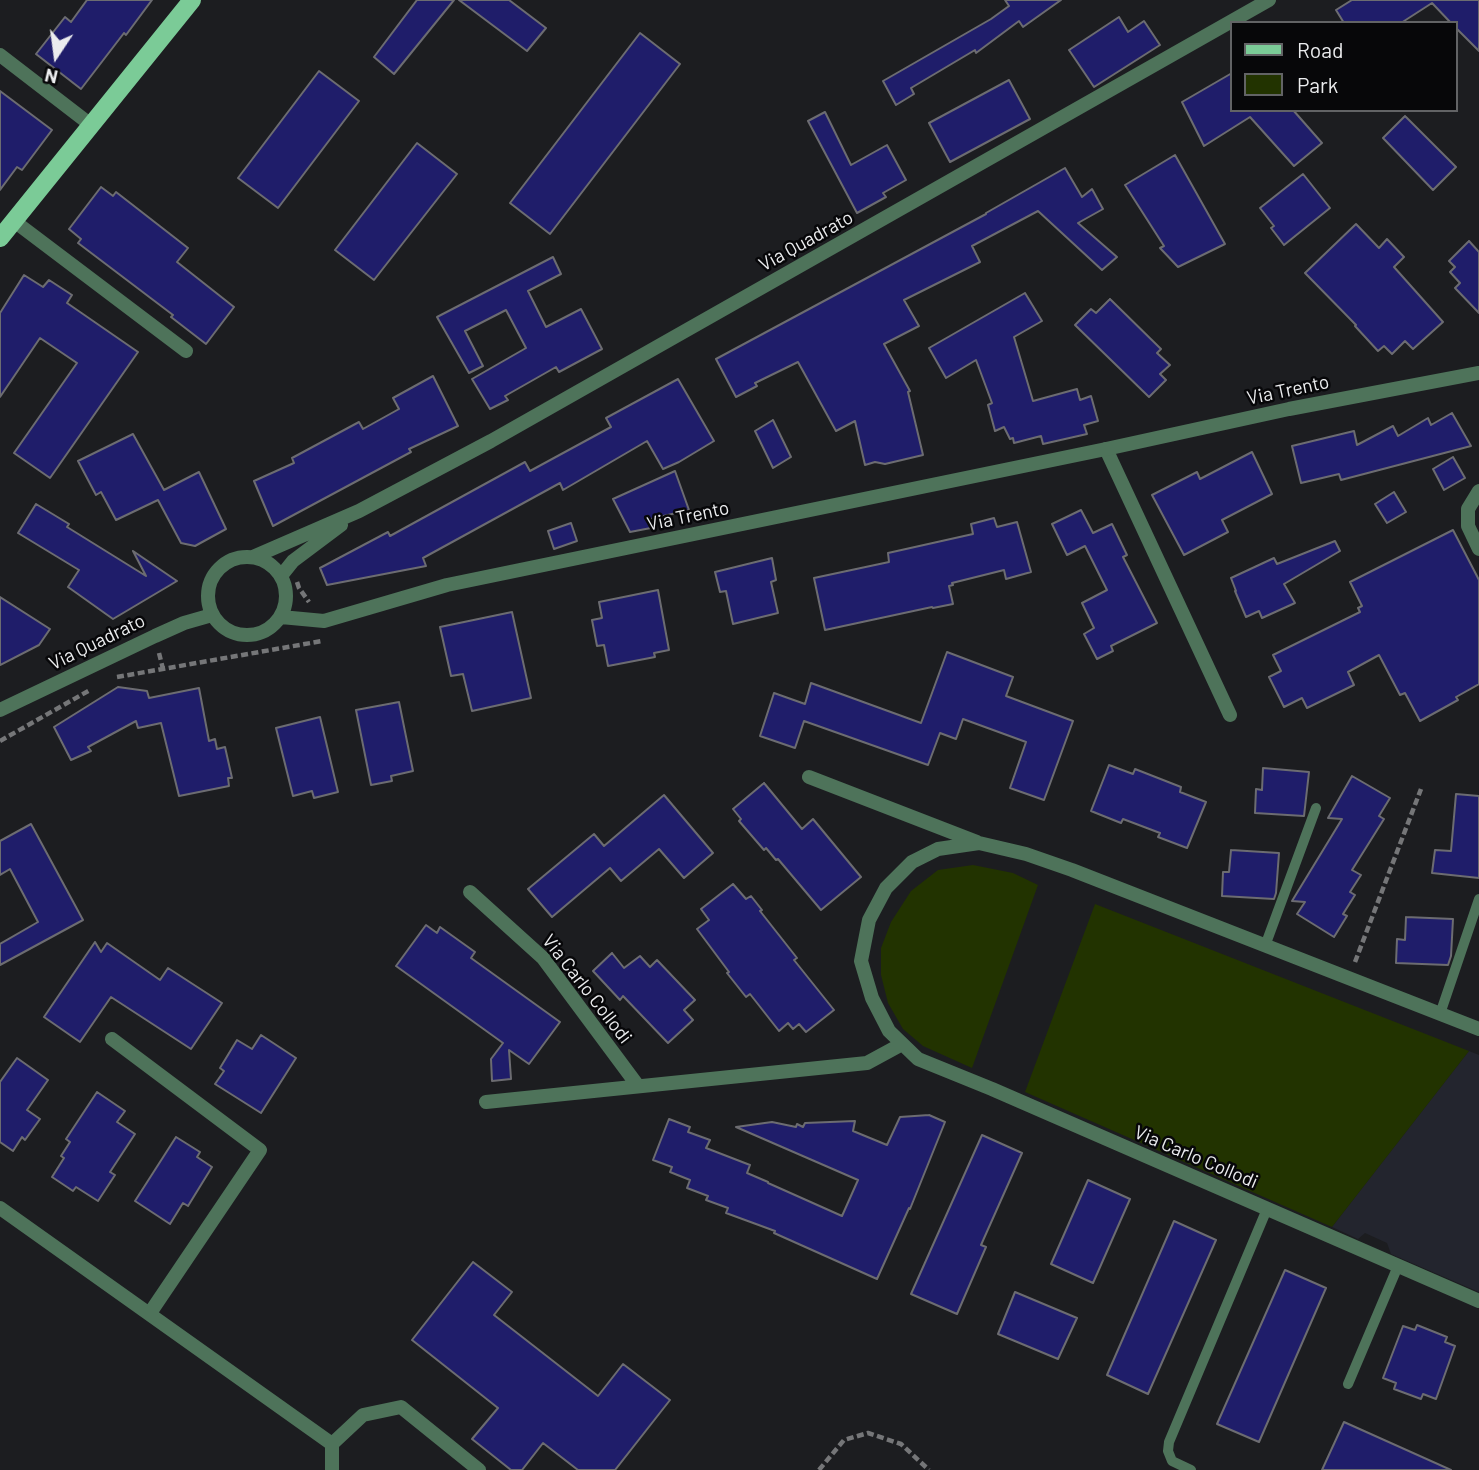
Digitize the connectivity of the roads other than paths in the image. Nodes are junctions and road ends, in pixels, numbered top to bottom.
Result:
1 (192, 0) edge
2 (1269, 0) edge
3 (1232, 21) edge
4 (1230, 22) edge
5 (0, 55) edge
6 (91, 125) junction
7 (13, 221) junction
8 (0, 238) edge
9 (186, 351) dead end
10 (1479, 373) edge
11 (1106, 449) junction
12 (1479, 491) edge
13 (359, 511) junction
14 (1479, 549) edge
15 (253, 557) junction
16 (281, 576) junction
17 (212, 615) junction
18 (281, 617) junction
19 (0, 710) edge
20 (1230, 715) dead end
21 (809, 777) dead end
22 (1316, 808) dead end
23 (979, 843) junction
24 (470, 892) dead end
25 (1479, 899) edge
26 (1265, 946) junction
27 (1440, 1014) junction
28 (1479, 1029) edge
29 (112, 1039) dead end
30 (902, 1044) junction
31 (638, 1086) junction
32 (486, 1102) dead end
33 (0, 1208) edge
34 (1267, 1209) junction
35 (1398, 1266) junction
36 (1479, 1301) edge
37 (150, 1313) junction
38 (1348, 1384) dead end
39 (332, 1444) junction
40 (332, 1470) edge
41 (479, 1470) edge
42 (1191, 1470) edge

1 - 6 main road
2 - 3 street, Via Quadrato
4 - 13 street, Via Quadrato
5 - 6 street
6 - 7 main road
7 - 8 main road
7 - 9 street
10 - 11 street, Via Trento
11 - 18 street, Via Trento
11 - 20 street
12 - 14 street
13 - 15 street, Via Quadrato
13 - 16 street, Via Quadrato
15 - 16 street
15 - 17 street, Via Quadrato
16 - 18 street
17 - 18 street
17 - 19 street, Via Quadrato
21 - 23 street, Via Carlo Collodi
22 - 26 lane
23 - 26 street, Via Carlo Collodi
23 - 30 street, Via Carlo Collodi
24 - 31 street, Via Carlo Collodi
25 - 27 lane
26 - 27 street, Via Carlo Collodi
27 - 28 street, Via Carlo Collodi
29 - 37 street
30 - 31 street
30 - 34 street, Via Carlo Collodi
31 - 32 street
33 - 37 street
34 - 35 street, Via Carlo Collodi
34 - 42 lane
35 - 36 street, Via Carlo Collodi
35 - 38 lane
37 - 39 street
39 - 40 street
39 - 41 street

